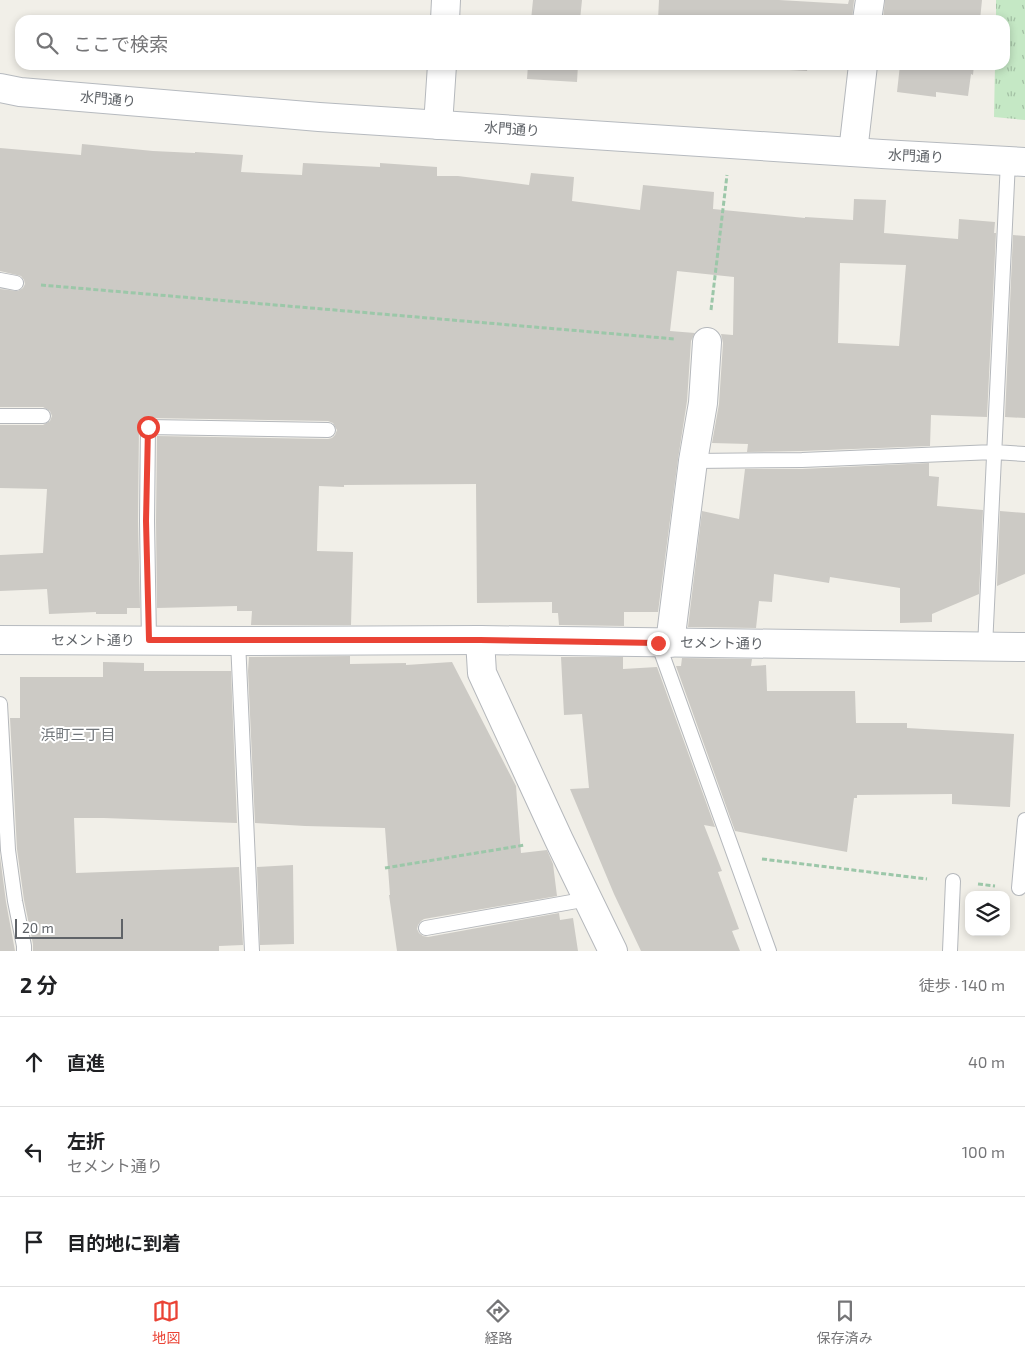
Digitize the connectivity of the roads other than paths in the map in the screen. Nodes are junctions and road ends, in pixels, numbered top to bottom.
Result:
1 (446, 0) edge
2 (870, 0) edge
3 (445, 15) edge
4 (868, 15) edge
5 (442, 70) edge
6 (862, 70) edge
7 (0, 88) edge
8 (438, 125) junction
9 (853, 152) junction
10 (1017, 161) edge
11 (0, 280) edge
12 (16, 283) road end
13 (707, 342) road end
14 (0, 416) edge
15 (43, 416) dead end
16 (328, 430) dead end
17 (994, 452) junction
18 (1025, 454) edge
19 (693, 461) junction
20 (0, 640) edge
21 (149, 640) junction
22 (480, 640) junction
23 (238, 641) junction
24 (664, 643) junction
25 (985, 647) junction
26 (1025, 647) edge
27 (0, 704) edge
28 (1025, 820) edge
29 (953, 881) road end
30 (1019, 888) road end
31 (588, 899) junction
32 (426, 928) dead end
33 (24, 951) edge
34 (252, 951) edge
35 (613, 951) edge
36 (769, 951) edge
37 (950, 951) edge

1 - 3 street
2 - 4 street
5 - 8 street
6 - 9 street
7 - 8 street, 水門通り
8 - 9 street, 水門通り
9 - 10 street, 水門通り
10 - 17 lane
11 - 12 lane
13 - 19 street
14 - 15 lane
16 - 21 lane
17 - 18 lane
17 - 19 lane
17 - 25 lane
19 - 24 street
20 - 21 street, セメント通り
21 - 23 street, セメント通り
22 - 23 street, セメント通り
22 - 24 street, セメント通り
22 - 31 street
23 - 34 lane
24 - 25 street, セメント通り
24 - 36 lane
25 - 26 street, セメント通り
27 - 33 lane
28 - 30 lane
29 - 37 lane
31 - 32 lane
31 - 35 street

